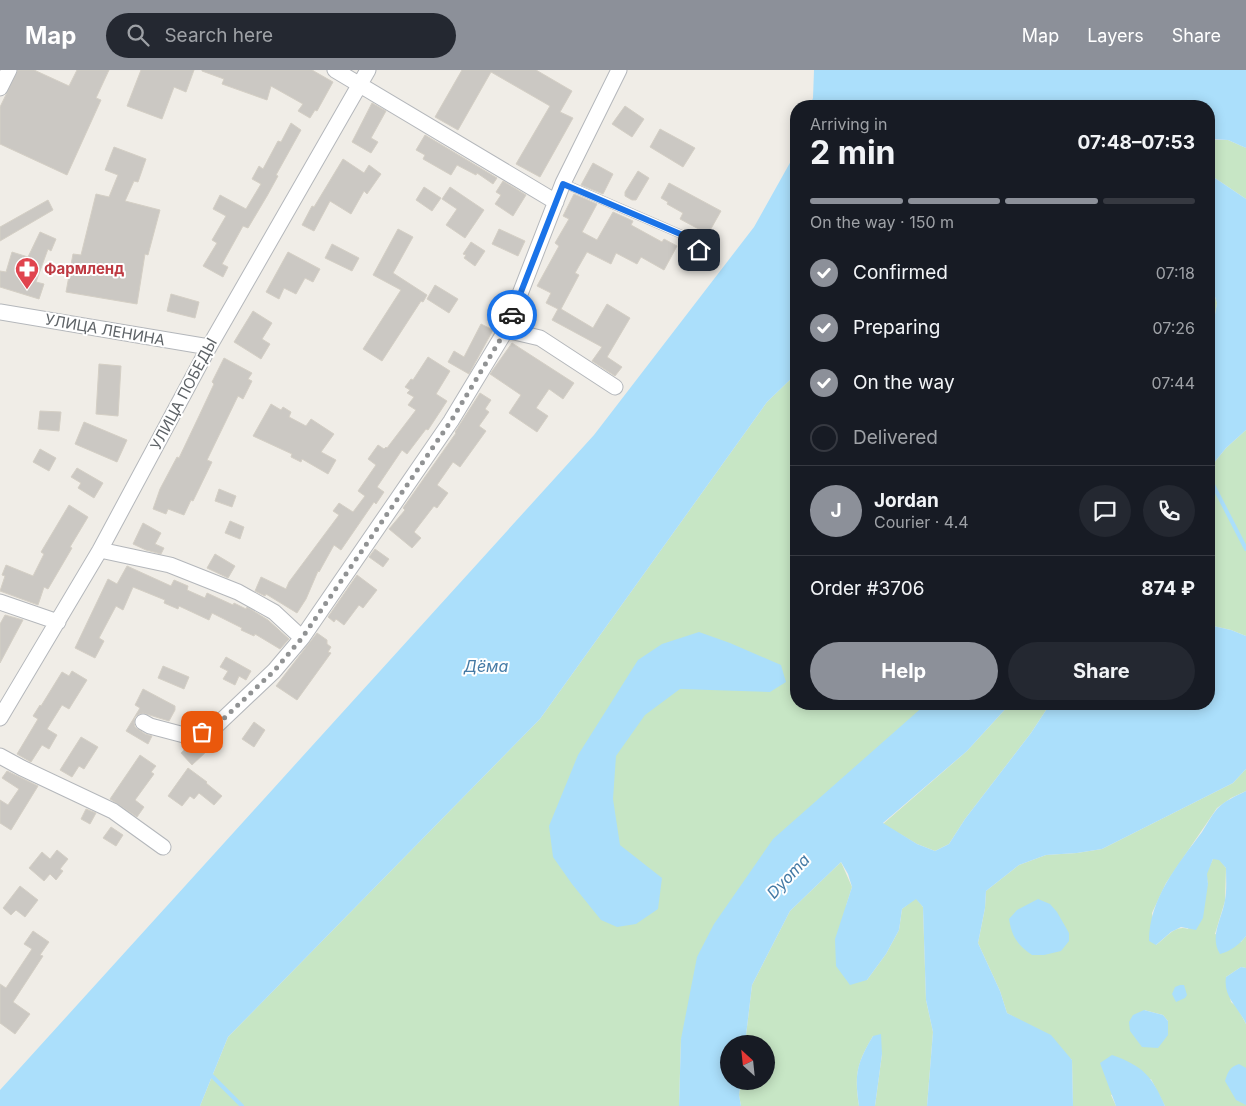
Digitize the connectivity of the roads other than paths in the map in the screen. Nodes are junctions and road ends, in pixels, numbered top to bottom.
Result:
1 (9, 70) edge
2 (335, 70) edge
3 (368, 70) edge
4 (619, 70) edge
5 (359, 85) junction
6 (0, 88) edge
7 (563, 184) junction
8 (556, 202) junction
9 (714, 263) dead end
10 (0, 312) edge
11 (506, 330) junction
12 (209, 347) junction
13 (615, 387) dead end
14 (100, 550) junction
15 (0, 602) edge
16 (58, 622) junction
17 (302, 638) junction
18 (0, 718) edge
19 (144, 722) dead end
20 (0, 756) edge
21 (163, 847) dead end

1 - 6 street
2 - 5 street
3 - 5 street, УЛИЦА ПОБЕДЫ
4 - 7 street
5 - 8 street
5 - 12 street, УЛИЦА ПОБЕДЫ
7 - 8 street
7 - 9 lane
8 - 11 street
10 - 12 street, УЛИЦА ЛЕНИНА
11 - 13 street
11 - 17 street
12 - 14 street, УЛИЦА ПОБЕДЫ
14 - 16 street, УЛИЦА ПОБЕДЫ
14 - 17 street
15 - 16 street
16 - 18 street, УЛИЦА ПОБЕДЫ
17 - 19 street
20 - 21 street

